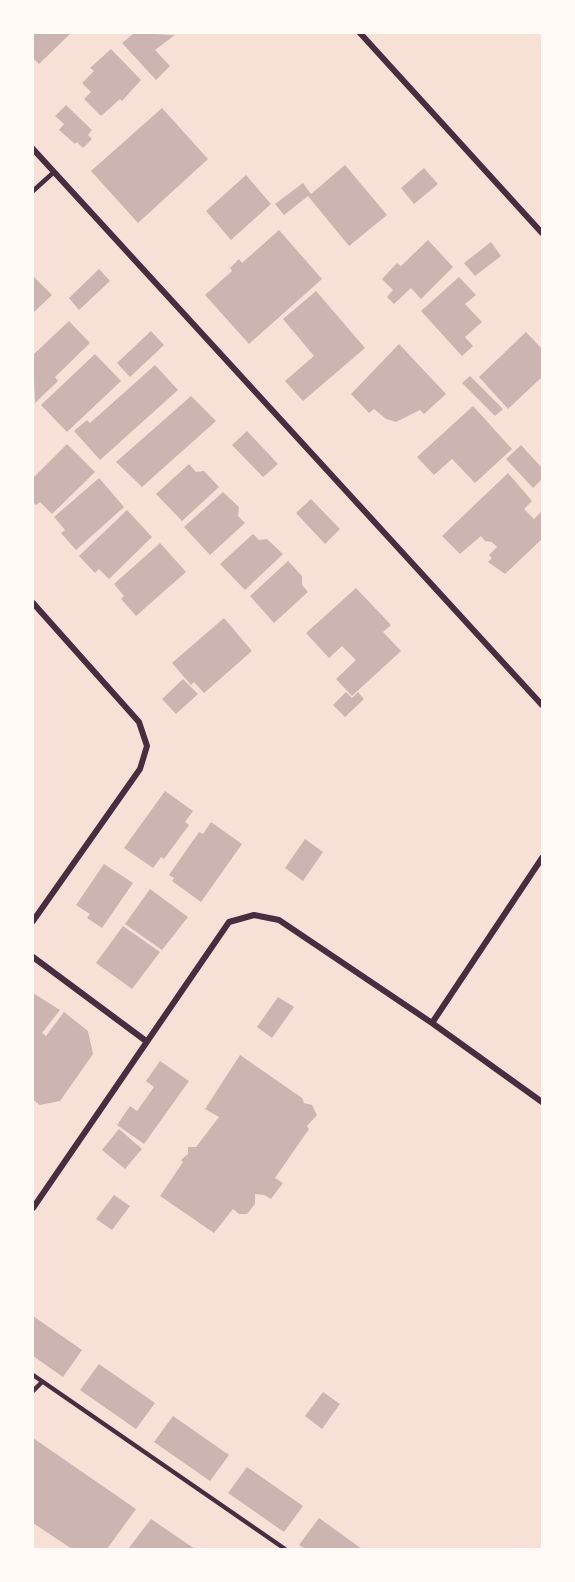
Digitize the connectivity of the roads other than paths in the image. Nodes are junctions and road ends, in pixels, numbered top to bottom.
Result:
1 (360, 33) edge
2 (33, 149) edge
3 (54, 172) junction
4 (33, 191) edge
5 (542, 233) edge
6 (33, 603) edge
7 (542, 705) edge
8 (542, 858) edge
9 (33, 921) edge
10 (33, 957) edge
11 (432, 1023) junction
12 (146, 1041) junction
13 (542, 1102) edge
14 (33, 1208) edge
15 (33, 1375) edge
16 (41, 1383) junction
17 (33, 1391) edge
18 (285, 1549) edge

1 - 5 street
2 - 3 street
3 - 4 lane
3 - 7 street
6 - 9 street
8 - 11 street
10 - 12 street
11 - 12 street
11 - 13 street
12 - 14 street
15 - 16 lane
16 - 17 lane
16 - 18 lane

